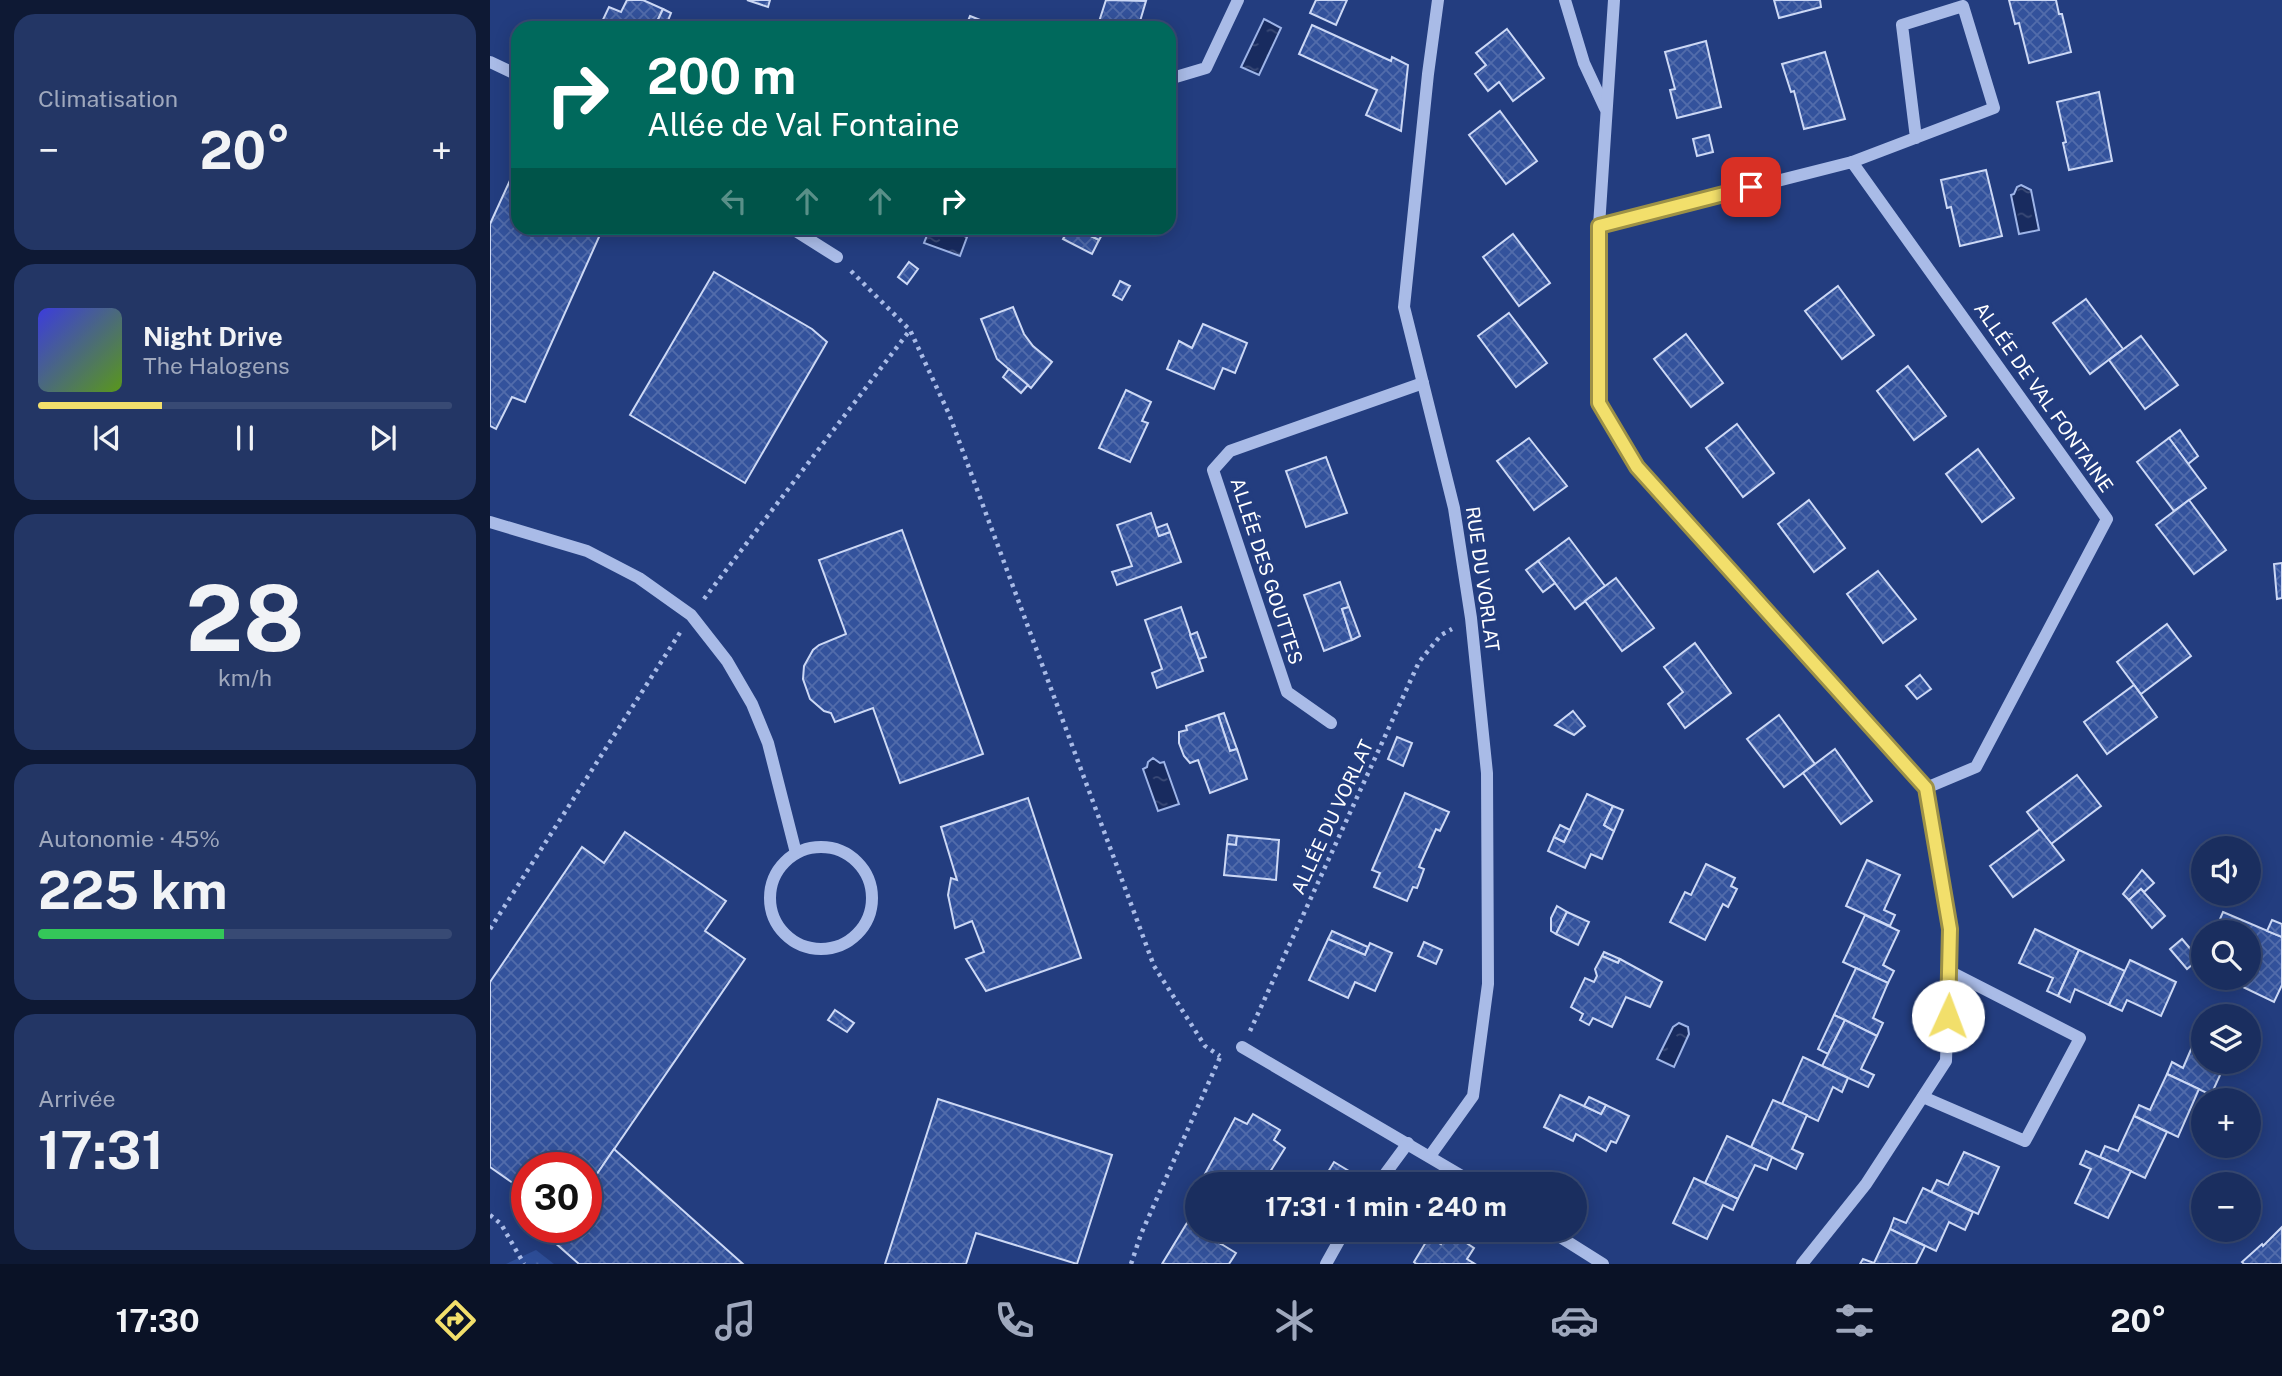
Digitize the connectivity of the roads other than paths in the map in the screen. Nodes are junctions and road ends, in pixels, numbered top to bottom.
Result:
1 (1238, 0) edge
2 (1438, 0) edge
3 (1565, 0) edge
4 (1614, 0) edge
5 (490, 62) edge
6 (511, 72) edge
7 (1176, 77) edge
8 (1606, 110) junction
9 (1916, 138) junction
10 (1852, 162) junction
11 (1599, 226) junction
12 (802, 235) edge
13 (837, 257) road end
14 (1423, 383) junction
15 (490, 522) edge
16 (1331, 723) dead end
17 (1926, 788) junction
18 (796, 853) junction
19 (1949, 971) junction
20 (1242, 1047) road end
21 (1923, 1097) junction
22 (1408, 1143) junction
23 (1430, 1156) junction
24 (1387, 1172) edge
25 (1456, 1172) edge
26 (1338, 1242) edge
27 (1568, 1242) edge
28 (1326, 1264) edge
29 (1604, 1264) edge
30 (1802, 1264) edge

1 - 7 street
2 - 14 street, RUE DU VORLAT
3 - 8 street
4 - 8 street
5 - 6 street
8 - 11 street
9 - 9 street
9 - 10 street
10 - 11 street
10 - 17 street, ALLÉE DE VAL FONTAINE
11 - 17 street
12 - 13 street
14 - 16 street, ALLÉE DES GOUTTES
14 - 23 street, RUE DU VORLAT
15 - 18 street
17 - 19 street
18 - 18 street
19 - 21 street
19 - 21 street
20 - 22 street
21 - 30 street
22 - 23 street
22 - 24 street
23 - 25 street
26 - 28 street
27 - 29 street

